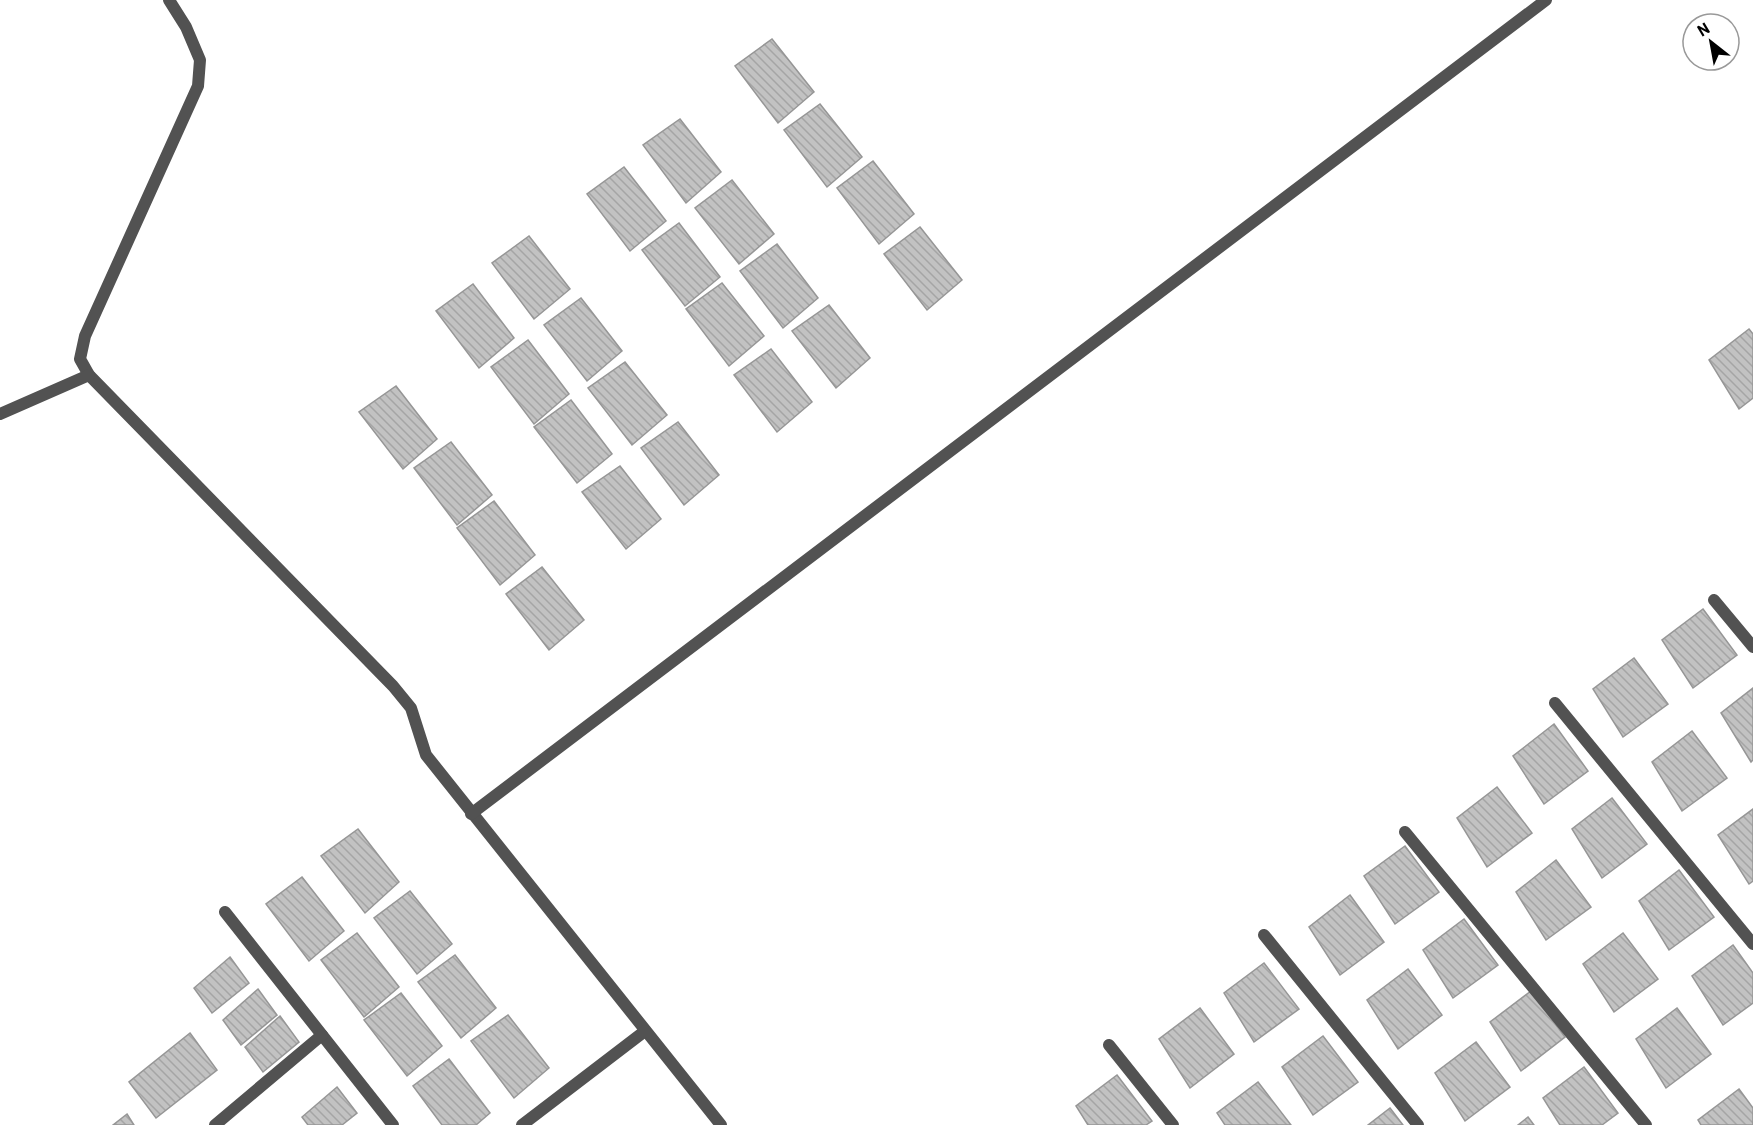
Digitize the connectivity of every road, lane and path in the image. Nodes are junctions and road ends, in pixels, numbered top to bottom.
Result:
1 (169, 0) edge
2 (1546, 0) edge
3 (89, 375) junction
4 (0, 414) edge
5 (1714, 600) dead end
6 (1753, 647) edge
7 (1555, 703) dead end
8 (471, 814) junction
9 (1405, 832) dead end
10 (225, 912) dead end
11 (1264, 935) dead end
12 (1753, 944) edge
13 (645, 1031) junction
14 (322, 1035) junction
15 (1109, 1045) dead end
16 (215, 1125) edge
17 (393, 1125) edge
18 (522, 1125) edge
19 (721, 1125) edge
20 (1173, 1125) edge
21 (1418, 1125) edge
22 (1646, 1125) edge

1 - 3 street
2 - 8 street
3 - 4 street
3 - 8 street
5 - 6 street
7 - 12 street
8 - 13 street
9 - 22 street
10 - 14 street
11 - 21 street
13 - 18 street
13 - 19 street
14 - 16 street
14 - 17 street
15 - 20 street

